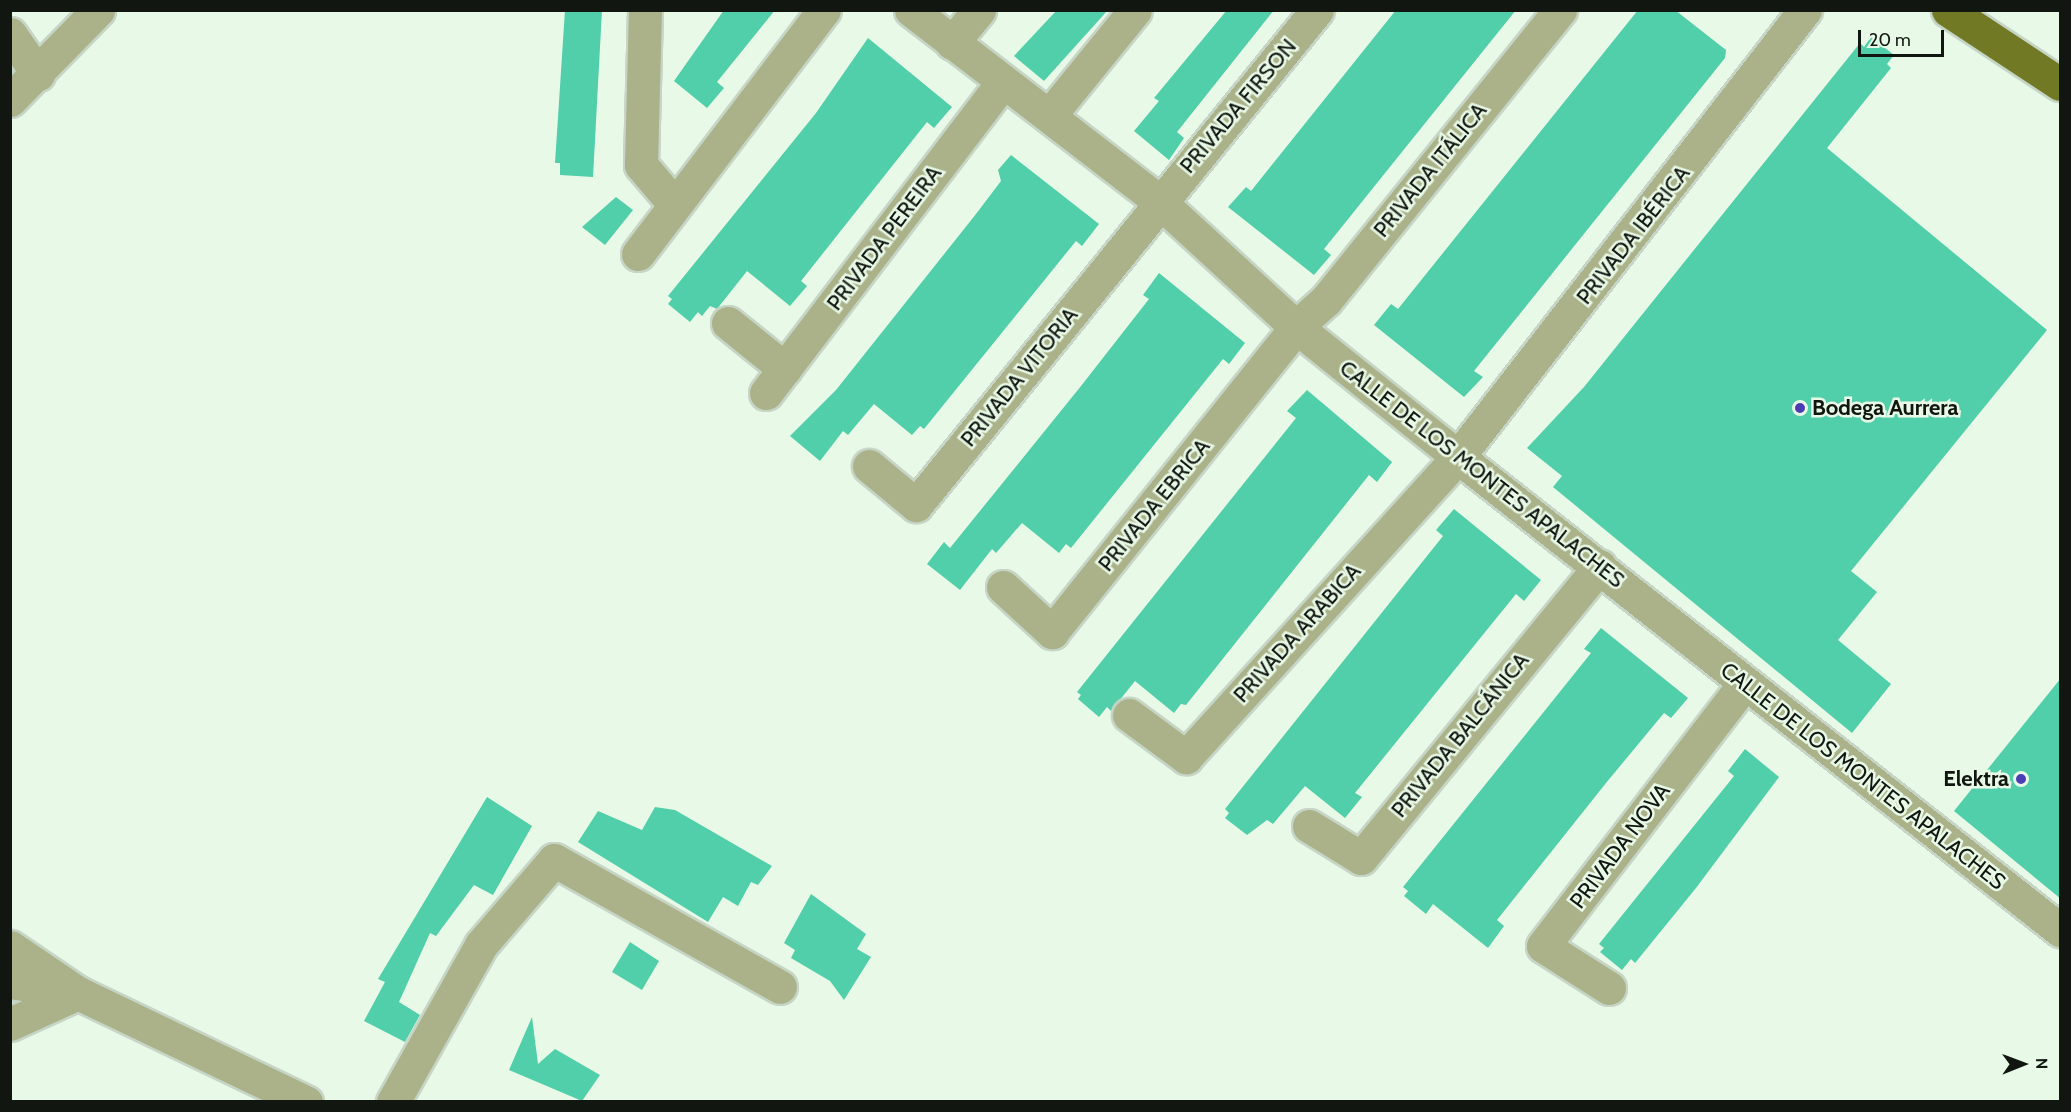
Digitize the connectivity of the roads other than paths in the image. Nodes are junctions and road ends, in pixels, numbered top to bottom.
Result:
1 (98, 10) edge
2 (645, 10) edge
3 (824, 10) edge
4 (911, 10) edge
5 (979, 10) edge
6 (1135, 10) edge
7 (1317, 10) edge
8 (1560, 10) edge
9 (1805, 10) edge
10 (1948, 10) edge
11 (10, 34) edge
12 (952, 43) junction
13 (38, 74) junction
14 (1001, 84) junction
15 (2061, 84) edge
16 (10, 100) edge
17 (1048, 116) junction
18 (1159, 201) junction
19 (675, 205) junction
20 (638, 254) dead end
21 (728, 323) dead end
22 (1296, 327) junction
23 (1458, 457) junction
24 (869, 466) dead end
25 (1600, 566) junction
26 (1003, 587) dead end
27 (1744, 684) junction
28 (1129, 715) dead end
29 (1310, 826) dead end
30 (2061, 930) edge
31 (10, 947) edge
32 (10, 982) edge
33 (780, 987) dead end
34 (1609, 988) dead end
35 (78, 993) junction
36 (10, 1024) edge
37 (306, 1101) edge
38 (393, 1101) edge

1 - 13 street
2 - 19 street
3 - 19 street
4 - 12 street, CALLE DE LOS MONTES APALACHES
5 - 12 street
6 - 17 street
7 - 18 street, PRIVADA FIRSON
8 - 22 street, PRIVADA ITÁLICA
9 - 23 street, PRIVADA IBÉRICA
10 - 15 main road
11 - 13 street
12 - 14 street, CALLE DE LOS MONTES APALACHES
13 - 16 street
14 - 17 street, CALLE DE LOS MONTES APALACHES
14 - 21 street, PRIVADA PEREIRA
17 - 18 street, CALLE DE LOS MONTES APALACHES
18 - 22 street, CALLE DE LOS MONTES APALACHES
18 - 24 street, PRIVADA VITORIA
19 - 20 street
22 - 23 street, CALLE DE LOS MONTES APALACHES
22 - 26 street, PRIVADA EBRICA
23 - 25 street, CALLE DE LOS MONTES APALACHES
23 - 28 street, PRIVADA ARABICA
25 - 27 street, CALLE DE LOS MONTES APALACHES
25 - 29 street, PRIVADA BALCÁNICA
27 - 30 street, CALLE DE LOS MONTES APALACHES
27 - 34 street, PRIVADA NOVA
31 - 35 street
32 - 35 street
33 - 38 street
35 - 36 street
35 - 37 street

